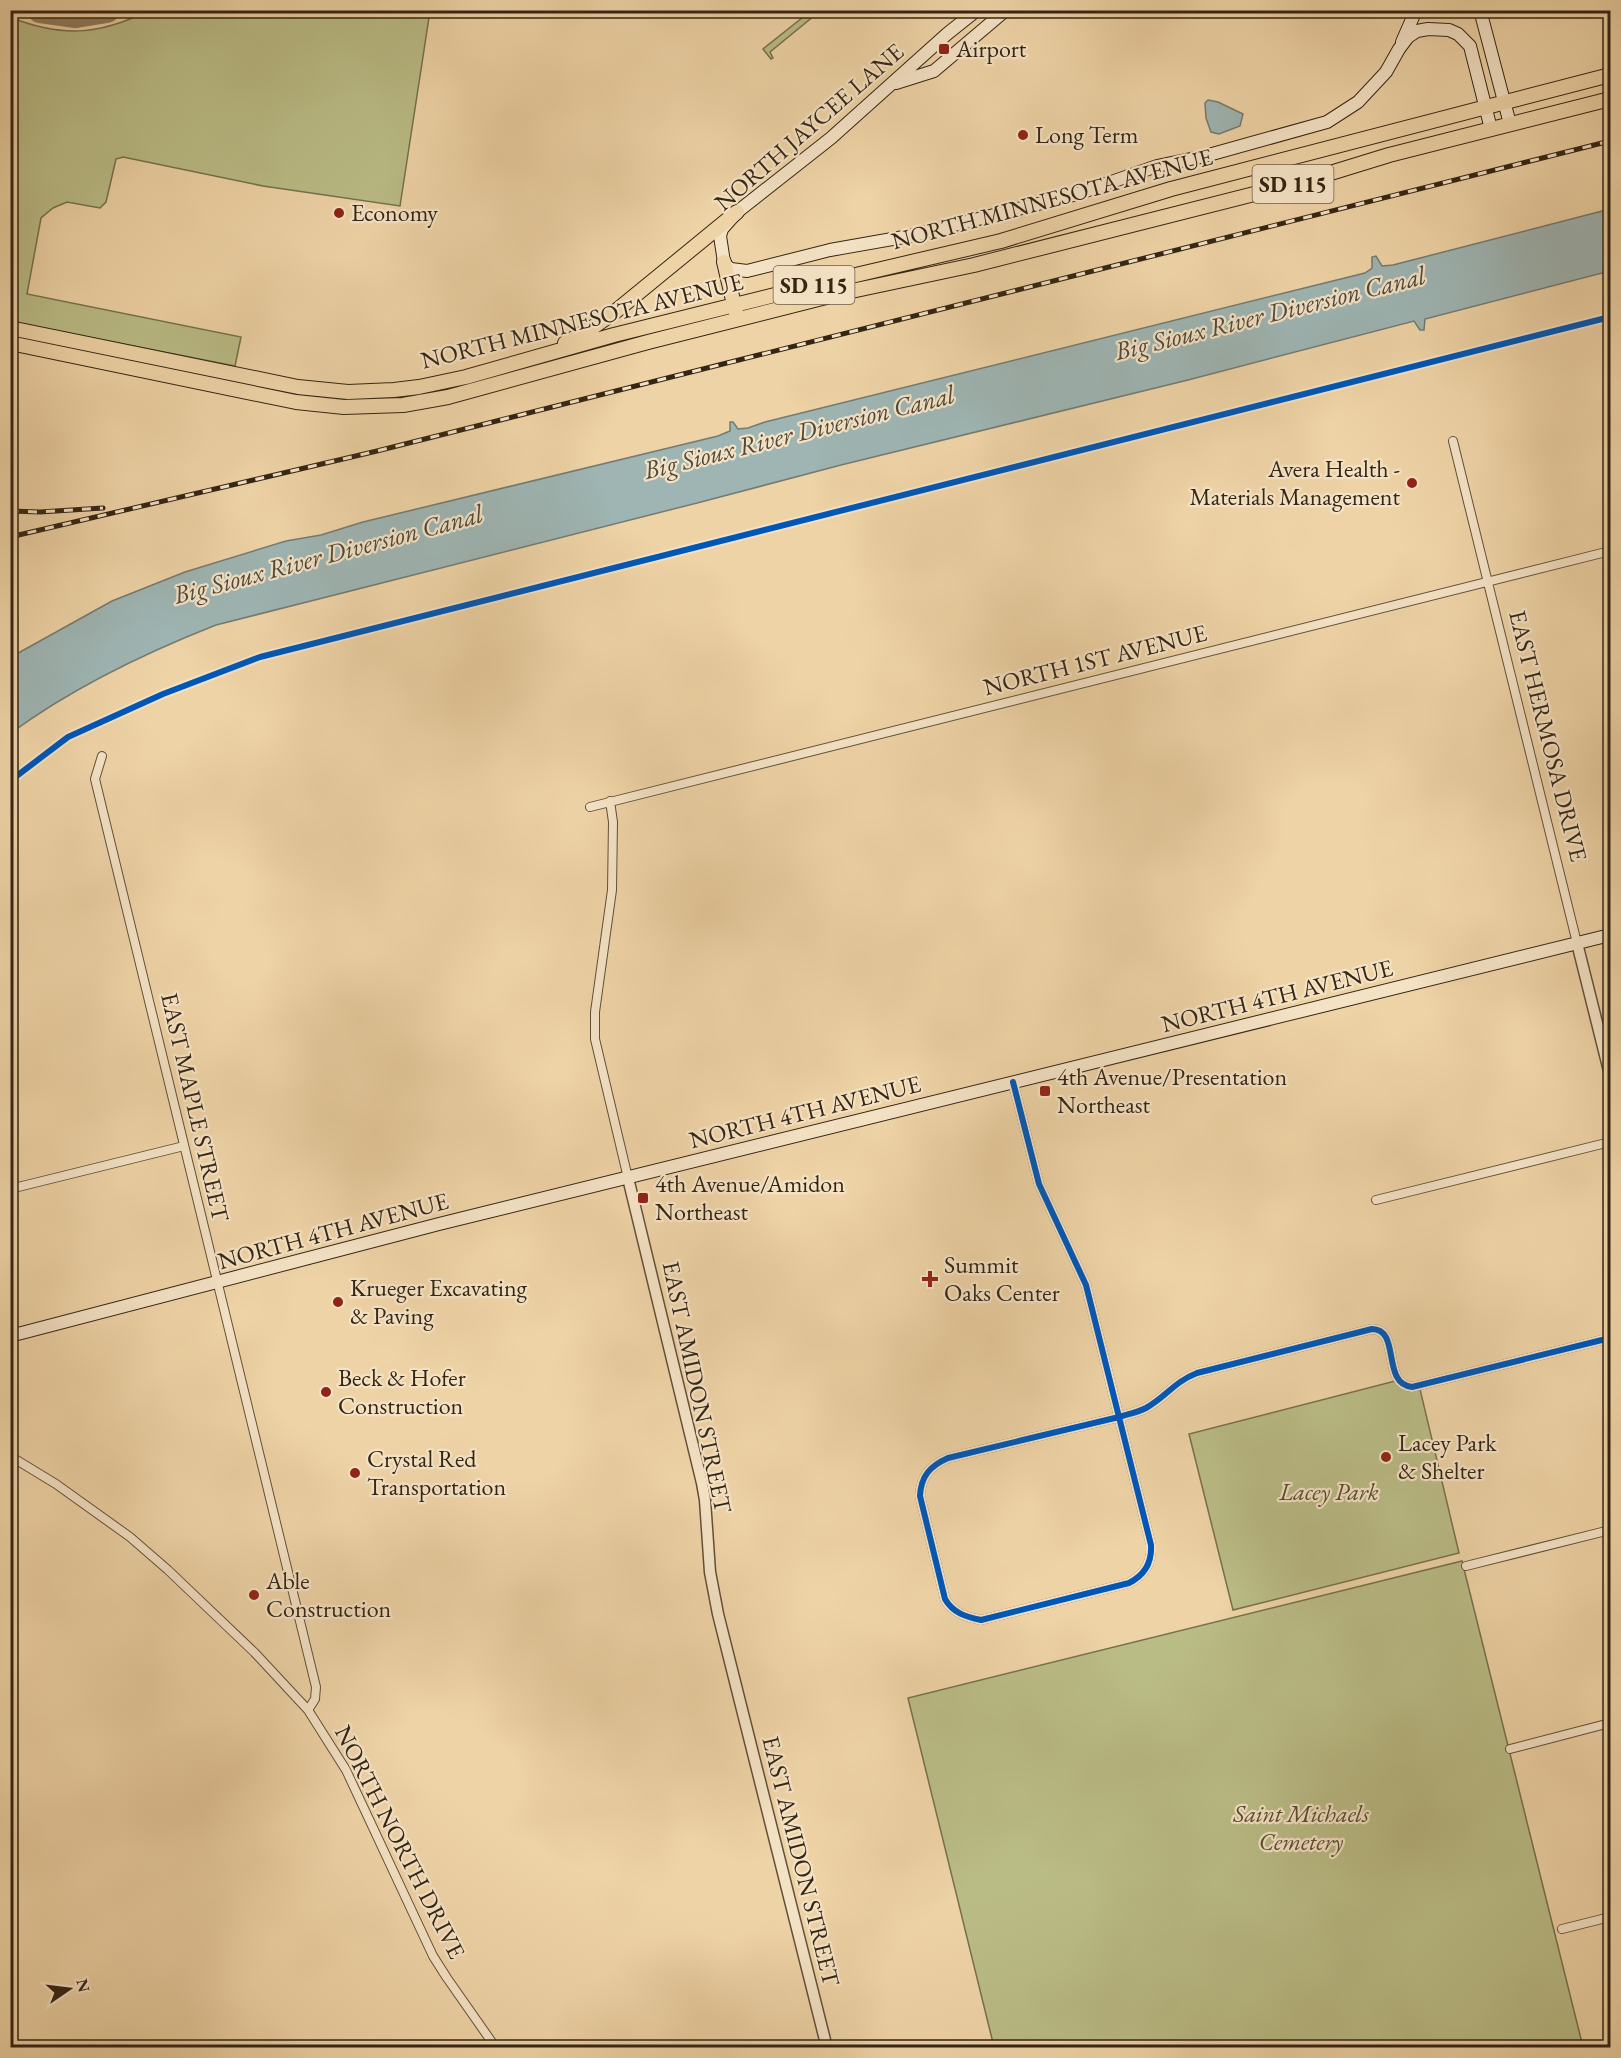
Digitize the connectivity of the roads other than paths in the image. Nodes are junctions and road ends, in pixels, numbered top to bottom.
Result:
1 (977, 10) edge
2 (1006, 10) edge
3 (1416, 10) edge
4 (1480, 10) edge
5 (1399, 49) junction
6 (1611, 75) edge
7 (891, 85) junction
8 (1611, 99) edge
9 (1505, 102) junction
10 (1486, 107) junction
11 (1510, 124) junction
12 (1491, 129) junction
13 (737, 212) junction
14 (724, 262) junction
15 (735, 305) junction
16 (738, 320) junction
17 (10, 328) edge
18 (10, 343) edge
19 (518, 363) junction
20 (1453, 441) dead end
21 (1611, 551) edge
22 (1488, 581) junction
23 (102, 756) dead end
24 (610, 801) junction
25 (590, 807) dead end
26 (1611, 934) edge
27 (1577, 943) junction
28 (1611, 1075) edge
29 (1013, 1082) junction
30 (1611, 1142) edge
31 (184, 1146) junction
32 (628, 1178) junction
33 (10, 1189) edge
34 (1376, 1200) dead end
35 (217, 1283) junction
36 (10, 1336) edge
37 (1611, 1338) edge
38 (1119, 1417) junction
39 (10, 1456) edge
40 (1611, 1530) edge
41 (1466, 1566) dead end
42 (10, 1672) edge
43 (10, 1700) edge
44 (308, 1710) junction
45 (1611, 1724) edge
46 (1510, 1749) dead end
47 (1611, 1917) edge
48 (1562, 1929) dead end
49 (496, 2048) edge
50 (827, 2048) edge

1 - 7 main road, NORTH JAYCEE LANE
2 - 7 main road
3 - 5 main road
4 - 9 main road
5 - 10 main road
5 - 14 main road
6 - 9 main road, NORTH MINNESOTA AVENUE / SD 115
7 - 13 main road, NORTH JAYCEE LANE
8 - 11 main road, NORTH MINNESOTA AVENUE / SD 115
9 - 10 main road, NORTH MINNESOTA AVENUE / SD 115
9 - 11 main road
10 - 12 main road
10 - 15 main road, NORTH MINNESOTA AVENUE / SD 115
11 - 12 main road, NORTH MINNESOTA AVENUE / SD 115
12 - 16 main road, NORTH MINNESOTA AVENUE / SD 115
13 - 14 main road, NORTH JAYCEE LANE
13 - 19 main road
14 - 15 main road
15 - 16 main road
15 - 19 main road, NORTH MINNESOTA AVENUE / SD 115
16 - 18 main road, NORTH MINNESOTA AVENUE / SD 115
17 - 19 main road, NORTH MINNESOTA AVENUE / SD 115
20 - 22 street, EAST HERMOSA DRIVE
21 - 22 street, NORTH 1ST AVENUE
22 - 24 street, NORTH 1ST AVENUE
22 - 27 street, EAST HERMOSA DRIVE
23 - 31 street, EAST MAPLE STREET
24 - 25 street, NORTH 1ST AVENUE
24 - 32 street, EAST AMIDON STREET
26 - 27 main road, NORTH 4TH AVENUE
27 - 28 street, EAST HERMOSA DRIVE
27 - 29 main road, NORTH 4TH AVENUE
29 - 32 main road, NORTH 4TH AVENUE
29 - 38 street
30 - 34 street
31 - 33 street
31 - 35 street, EAST MAPLE STREET
32 - 35 main road, NORTH 4TH AVENUE
32 - 50 street, EAST AMIDON STREET
35 - 36 main road, NORTH 4TH AVENUE
35 - 44 street, EAST MAPLE STREET
37 - 38 street
38 - 38 street
39 - 44 street, NORTH NORTH DRIVE
40 - 41 street
42 - 43 street
44 - 49 street, NORTH NORTH DRIVE
45 - 46 street
47 - 48 street

